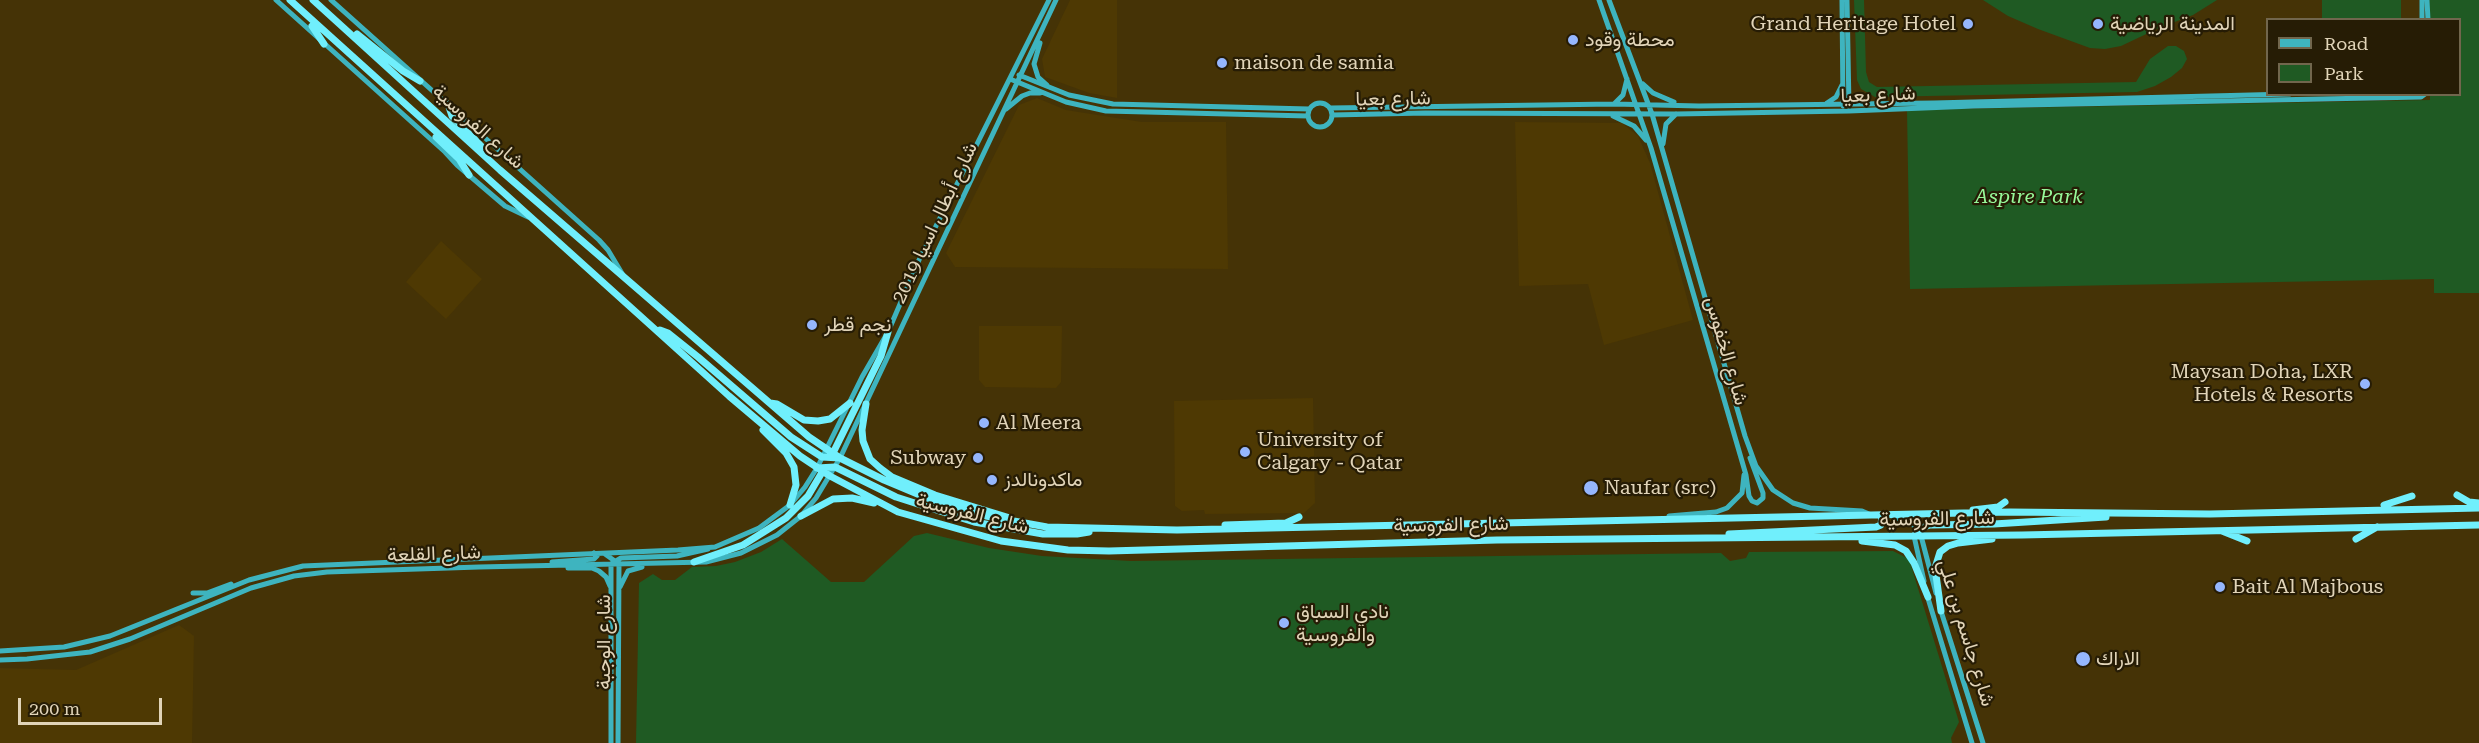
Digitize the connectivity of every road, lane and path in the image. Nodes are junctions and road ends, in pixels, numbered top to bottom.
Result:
1 (276, 0) edge
2 (284, 0) edge
3 (290, 0) edge
4 (313, 0) edge
5 (331, 0) edge
6 (1049, 0) edge
7 (1058, 0) edge
8 (1599, 0) edge
9 (1609, 0) edge
10 (1842, 0) edge
11 (1847, 0) edge
12 (2422, 0) edge
13 (2427, 0) edge
14 (2422, 18) edge
15 (2428, 18) edge
16 (1845, 19) junction
17 (341, 25) junction
18 (324, 44) junction
19 (1013, 72) junction
20 (1020, 75) junction
21 (1627, 77) junction
22 (1010, 79) junction
23 (1846, 80) junction
24 (420, 81) junction
25 (1640, 81) junction
26 (1017, 82) junction
27 (1053, 90) junction
28 (1042, 93) junction
29 (2276, 96) edge
30 (2422, 96) edge
31 (2304, 97) edge
32 (2262, 98) junction
33 (399, 99) junction
34 (1862, 103) junction
35 (448, 104) junction
36 (1614, 104) junction
37 (1637, 104) junction
38 (1822, 104) junction
39 (1846, 104) junction
40 (1974, 104) junction
41 (1649, 105) junction
42 (1687, 105) junction
43 (1330, 108) junction
44 (1846, 111) junction
45 (1309, 112) junction
46 (1603, 114) junction
47 (1640, 114) junction
48 (1652, 114) junction
49 (1676, 114) junction
50 (1001, 115) junction
51 (1332, 116) junction
52 (1651, 148) junction
53 (1663, 152) junction
54 (494, 164) junction
55 (469, 175) junction
56 (533, 219) junction
57 (624, 277) junction
58 (656, 328) junction
59 (888, 332) junction
60 (729, 396) junction
61 (850, 403) junction
62 (769, 404) junction
63 (866, 404) junction
64 (1745, 436) junction
65 (826, 449) junction
66 (840, 458) junction
67 (827, 464) junction
68 (1744, 471) junction
69 (2457, 495) dead end
70 (2412, 496) dead end
71 (2005, 502) dead end
72 (2479, 503) edge
73 (790, 505) junction
74 (882, 505) junction
75 (2479, 508) edge
76 (2314, 511) junction
77 (2127, 514) junction
78 (1872, 515) junction
79 (1885, 515) junction
80 (1948, 515) junction
81 (801, 516) junction
82 (1299, 517) dead end
83 (1641, 519) junction
84 (1021, 523) junction
85 (2479, 525) edge
86 (2379, 526) junction
87 (1103, 529) junction
88 (1177, 530) junction
89 (2219, 530) junction
90 (1918, 534) junction
91 (2022, 535) junction
92 (1708, 538) junction
93 (1836, 538) junction
94 (2356, 539) dead end
95 (2247, 542) dead end
96 (715, 547) junction
97 (1924, 547) junction
98 (1916, 548) junction
99 (597, 553) junction
100 (694, 562) junction
101 (615, 563) junction
102 (657, 564) junction
103 (536, 566) junction
104 (239, 584) junction
105 (619, 588) junction
106 (612, 590) junction
107 (193, 594) dead end
108 (1928, 597) junction
109 (1941, 611) junction
110 (0, 651) edge
111 (0, 660) edge
112 (611, 743) edge
113 (618, 743) edge
114 (1972, 743) edge
115 (1983, 743) edge

1 - 18 main road, شارع الفروسية
2 - 18 highway
3 - 33 highway, شارع الفروسية
4 - 17 highway, شارع الفروسية
5 - 24 main road, شارع الفروسية
6 - 19 main road, شارع أبطال اسيا 2019
7 - 20 main road, شارع أبطال اسيا 2019
7 - 27 main road
8 - 21 main road, شارع الخفوس
9 - 25 main road, شارع الخفوس
10 - 16 main road
11 - 16 main road
12 - 14 main road
13 - 15 main road
16 - 23 main road
17 - 24 highway
17 - 54 highway, شارع الفروسية
18 - 55 main road, شارع الفروسية
19 - 20 main road
19 - 22 main road, شارع أبطال اسيا 2019
20 - 26 main road, شارع أبطال اسيا 2019
20 - 27 main road
21 - 36 main road
21 - 37 main road, شارع الخفوس
22 - 26 main road
22 - 59 main road, شارع أبطال اسيا 2019
23 - 34 main road
23 - 38 main road
23 - 39 main road
24 - 35 main road, شارع الفروسية
25 - 41 main road, شارع الخفوس
25 - 42 main road
26 - 28 main road
26 - 50 main road, شارع أبطال اسيا 2019
27 - 45 main road
28 - 45 main road
28 - 50 main road
29 - 32 main road, شارع بعيا
30 - 31 main road, شارع بعيا
31 - 32 main road, شارع بعيا
32 - 40 main road, شارع بعيا
33 - 55 highway
33 - 56 highway, شارع الفروسية
34 - 39 main road, شارع بعيا
34 - 40 main road, شارع بعيا
35 - 54 highway
35 - 57 main road, شارع الفروسية
36 - 37 main road, شارع بعيا
36 - 43 main road, شارع بعيا
37 - 41 main road, شارع بعيا
37 - 47 main road, شارع الخفوس
38 - 39 main road, شارع بعيا
38 - 42 main road, شارع بعيا
39 - 44 main road
40 - 44 main road, شارع بعيا
41 - 42 main road, شارع بعيا
41 - 48 main road, شارع الخفوس
43 - 45 main road
43 - 51 main road
44 - 49 main road, شارع بعيا
45 - 51 main road
46 - 47 main road, شارع بعيا
46 - 51 main road, شارع بعيا
46 - 52 main road
47 - 48 main road, شارع بعيا
47 - 52 main road, شارع الخفوس
48 - 49 main road, شارع بعيا
48 - 53 main road, شارع الخفوس
49 - 53 main road
50 - 63 main road, شارع أبطال اسيا 2019
52 - 68 main road, شارع الخفوس
53 - 64 main road, شارع الخفوس
54 - 57 highway, شارع الفروسية
55 - 56 main road, شارع الفروسية
56 - 58 highway, شارع الفروسية
57 - 62 highway, شارع الفروسية
58 - 60 highway, شارع الفروسية
58 - 67 highway
59 - 61 main road, شارع أبطال اسيا 2019
59 - 67 highway
60 - 67 highway, شارع الفروسية
60 - 73 highway
61 - 62 highway
61 - 65 main road, شارع أبطال اسيا 2019
62 - 65 highway, شارع الفروسية
63 - 66 main road, شارع أبطال اسيا 2019
63 - 84 highway
64 - 68 main road
64 - 78 main road, شارع الخفوس
65 - 67 highway, شارع الفروسية
66 - 67 highway, شارع الفروسية
66 - 84 highway, شارع الفروسية
67 - 73 main road, شارع القلعة
67 - 74 highway, شارع الفروسية
67 - 81 main road, شارع القلعة
67 - 87 highway
67 - 100 highway
68 - 83 main road, شارع الخفوس
69 - 72 highway
70 - 76 highway
71 - 80 highway
73 - 96 main road, شارع القلعة
74 - 81 highway
74 - 92 highway, شارع الفروسية
75 - 76 highway, شارع الفروسية
76 - 77 highway, شارع الفروسية
77 - 80 highway, شارع الفروسية
77 - 90 highway
78 - 79 highway, شارع الفروسية
78 - 83 highway, شارع الفروسية
79 - 80 highway, شارع الفروسية
79 - 90 main road
79 - 92 highway
81 - 100 main road, شارع القلعة
82 - 88 highway
83 - 88 highway, شارع الفروسية
84 - 87 highway, شارع الفروسية
85 - 86 highway, شارع الفروسية
86 - 89 highway, شارع الفروسية
86 - 94 highway
87 - 88 highway, شارع الفروسية
89 - 91 highway, شارع الفروسية
89 - 95 highway
90 - 91 highway, شارع الفروسية
90 - 93 highway, شارع الفروسية
90 - 97 main road, شارع جاسم بن علي
90 - 98 main road, شارع جاسم بن علي
91 - 109 highway
92 - 93 highway, شارع الفروسية
93 - 108 highway
96 - 99 main road, شارع القلعة
96 - 101 main road
97 - 98 main road
97 - 109 main road, شارع جاسم بن علي
98 - 108 main road, شارع جاسم بن علي
99 - 101 main road
99 - 103 main road
99 - 104 main road, شارع القلعة
100 - 102 main road, شارع القلعة
101 - 102 main road, شارع القلعة
101 - 103 main road, شارع القلعة
101 - 105 main road, شارع الوجبة
101 - 106 main road, شارع الوجبة
102 - 105 main road
103 - 106 main road
103 - 111 main road, شارع القلعة
104 - 107 main road
104 - 110 main road, شارع القلعة
105 - 113 main road, شارع الوجبة
106 - 112 main road, شارع الوجبة
108 - 114 main road, شارع جاسم بن علي
109 - 115 main road, شارع جاسم بن علي

